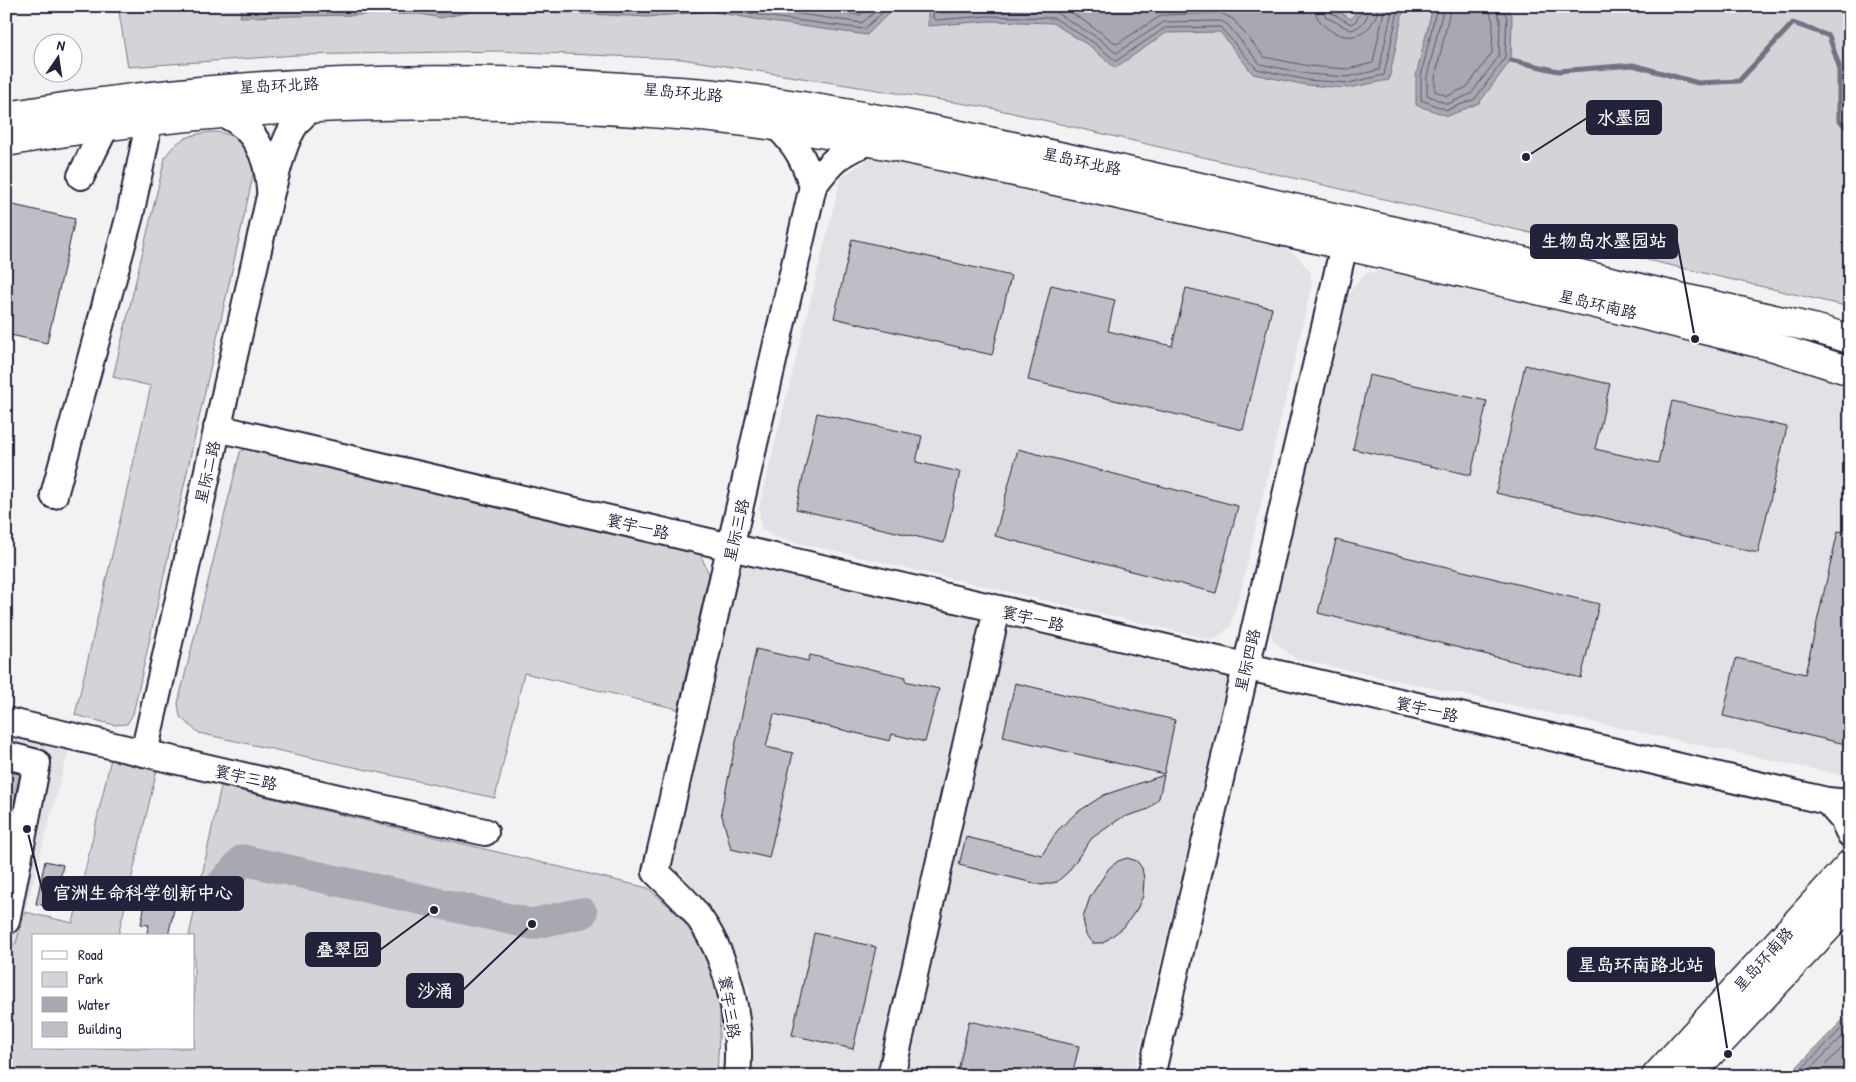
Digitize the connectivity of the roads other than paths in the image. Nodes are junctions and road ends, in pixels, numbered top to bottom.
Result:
1 (136, 106) junction
2 (312, 110) junction
3 (226, 115) junction
4 (6, 116) edge
5 (105, 127) junction
6 (778, 127) junction
7 (872, 141) junction
8 (6, 142) edge
9 (81, 176) dead end
10 (813, 186) junction
11 (271, 192) junction
12 (1347, 233) junction
13 (1850, 339) edge
14 (1850, 371) edge
15 (217, 428) junction
16 (54, 494) dead end
17 (732, 548) junction
18 (997, 609) junction
19 (1245, 668) junction
20 (6, 721) edge
21 (144, 753) junction
22 (6, 755) edge
23 (1838, 802) edge
24 (485, 832) dead end
25 (1850, 834) edge
26 (1850, 863) edge
27 (656, 872) joint
28 (1850, 904) edge
29 (6, 921) edge
30 (737, 1076) edge
31 (891, 1076) edge
32 (1151, 1076) edge
33 (1656, 1076) edge
34 (1689, 1076) edge

1 - 3 main road, 星岛环北路
1 - 4 main road, 星岛环北路
1 - 5 main road, 星岛环北路
1 - 12 main road, 星岛环北路
1 - 16 street
2 - 3 main road, 星岛环北路
2 - 6 main road, 星岛环北路
2 - 11 street, 星际二路
3 - 11 street, 星际二路
5 - 8 main road, 星岛环北路
5 - 9 street
6 - 7 main road, 星岛环北路
6 - 10 street
7 - 10 street, 星际三路
7 - 12 main road, 星岛环北路
10 - 17 street, 星际三路
11 - 15 street, 星际二路
12 - 13 main road, 星岛环南路
12 - 14 main road, 星岛环南路
12 - 19 street, 星际四路
15 - 17 street, 寰宇一路
15 - 21 street, 星际二路
17 - 18 street, 寰宇一路
17 - 27 street, 星际三路
18 - 19 street, 寰宇一路
18 - 31 street
19 - 23 street, 寰宇一路
19 - 32 street, 星际四路
20 - 21 street, 寰宇三路
21 - 24 street, 寰宇三路
22 - 29 street
23 - 25 street
26 - 33 main road, 星岛环南路
27 - 30 street, 寰宇三路
28 - 34 main road, 星岛环南路

